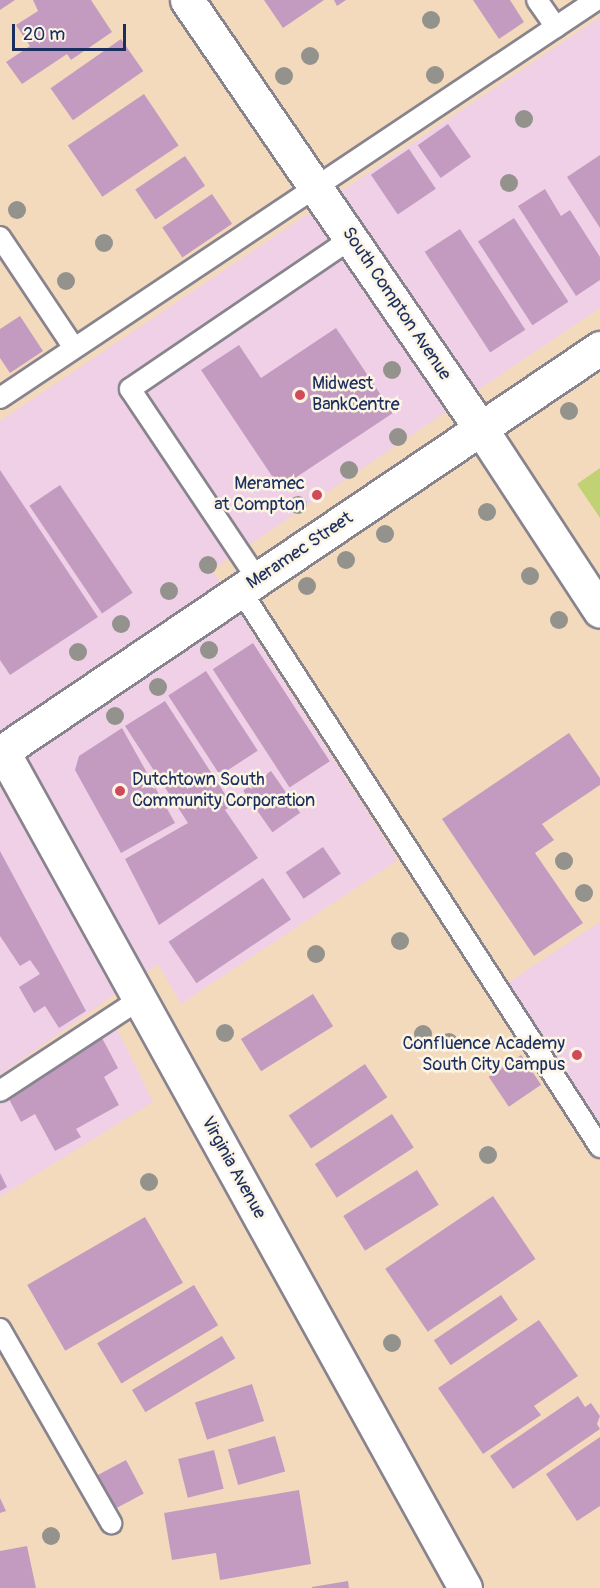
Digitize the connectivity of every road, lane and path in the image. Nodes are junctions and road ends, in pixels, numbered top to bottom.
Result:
1 (187, 0) edge
2 (537, 0) edge
3 (596, 0) edge
4 (556, 27) junction
5 (316, 187) junction
6 (0, 237) edge
7 (351, 239) junction
8 (74, 348) junction
9 (600, 348) edge
10 (0, 398) edge
11 (481, 429) junction
12 (250, 585) junction
13 (600, 611) edge
14 (1, 751) edge
15 (140, 999) junction
16 (0, 1090) edge
17 (600, 1147) edge
18 (0, 1329) edge
19 (111, 1523) dead end
20 (465, 1588) edge

1 - 5 street, South Compton Avenue
2 - 4 lane
3 - 4 lane
4 - 5 lane
5 - 7 street, South Compton Avenue
5 - 8 lane
6 - 8 lane
7 - 11 street, South Compton Avenue
7 - 12 lane
8 - 10 lane
9 - 11 street, Meramec Street
11 - 12 street, Meramec Street
11 - 13 street, South Compton Avenue
12 - 14 street, Meramec Street
12 - 17 lane
14 - 15 street, Virginia Avenue
15 - 16 lane
15 - 20 street, Virginia Avenue
18 - 19 lane

